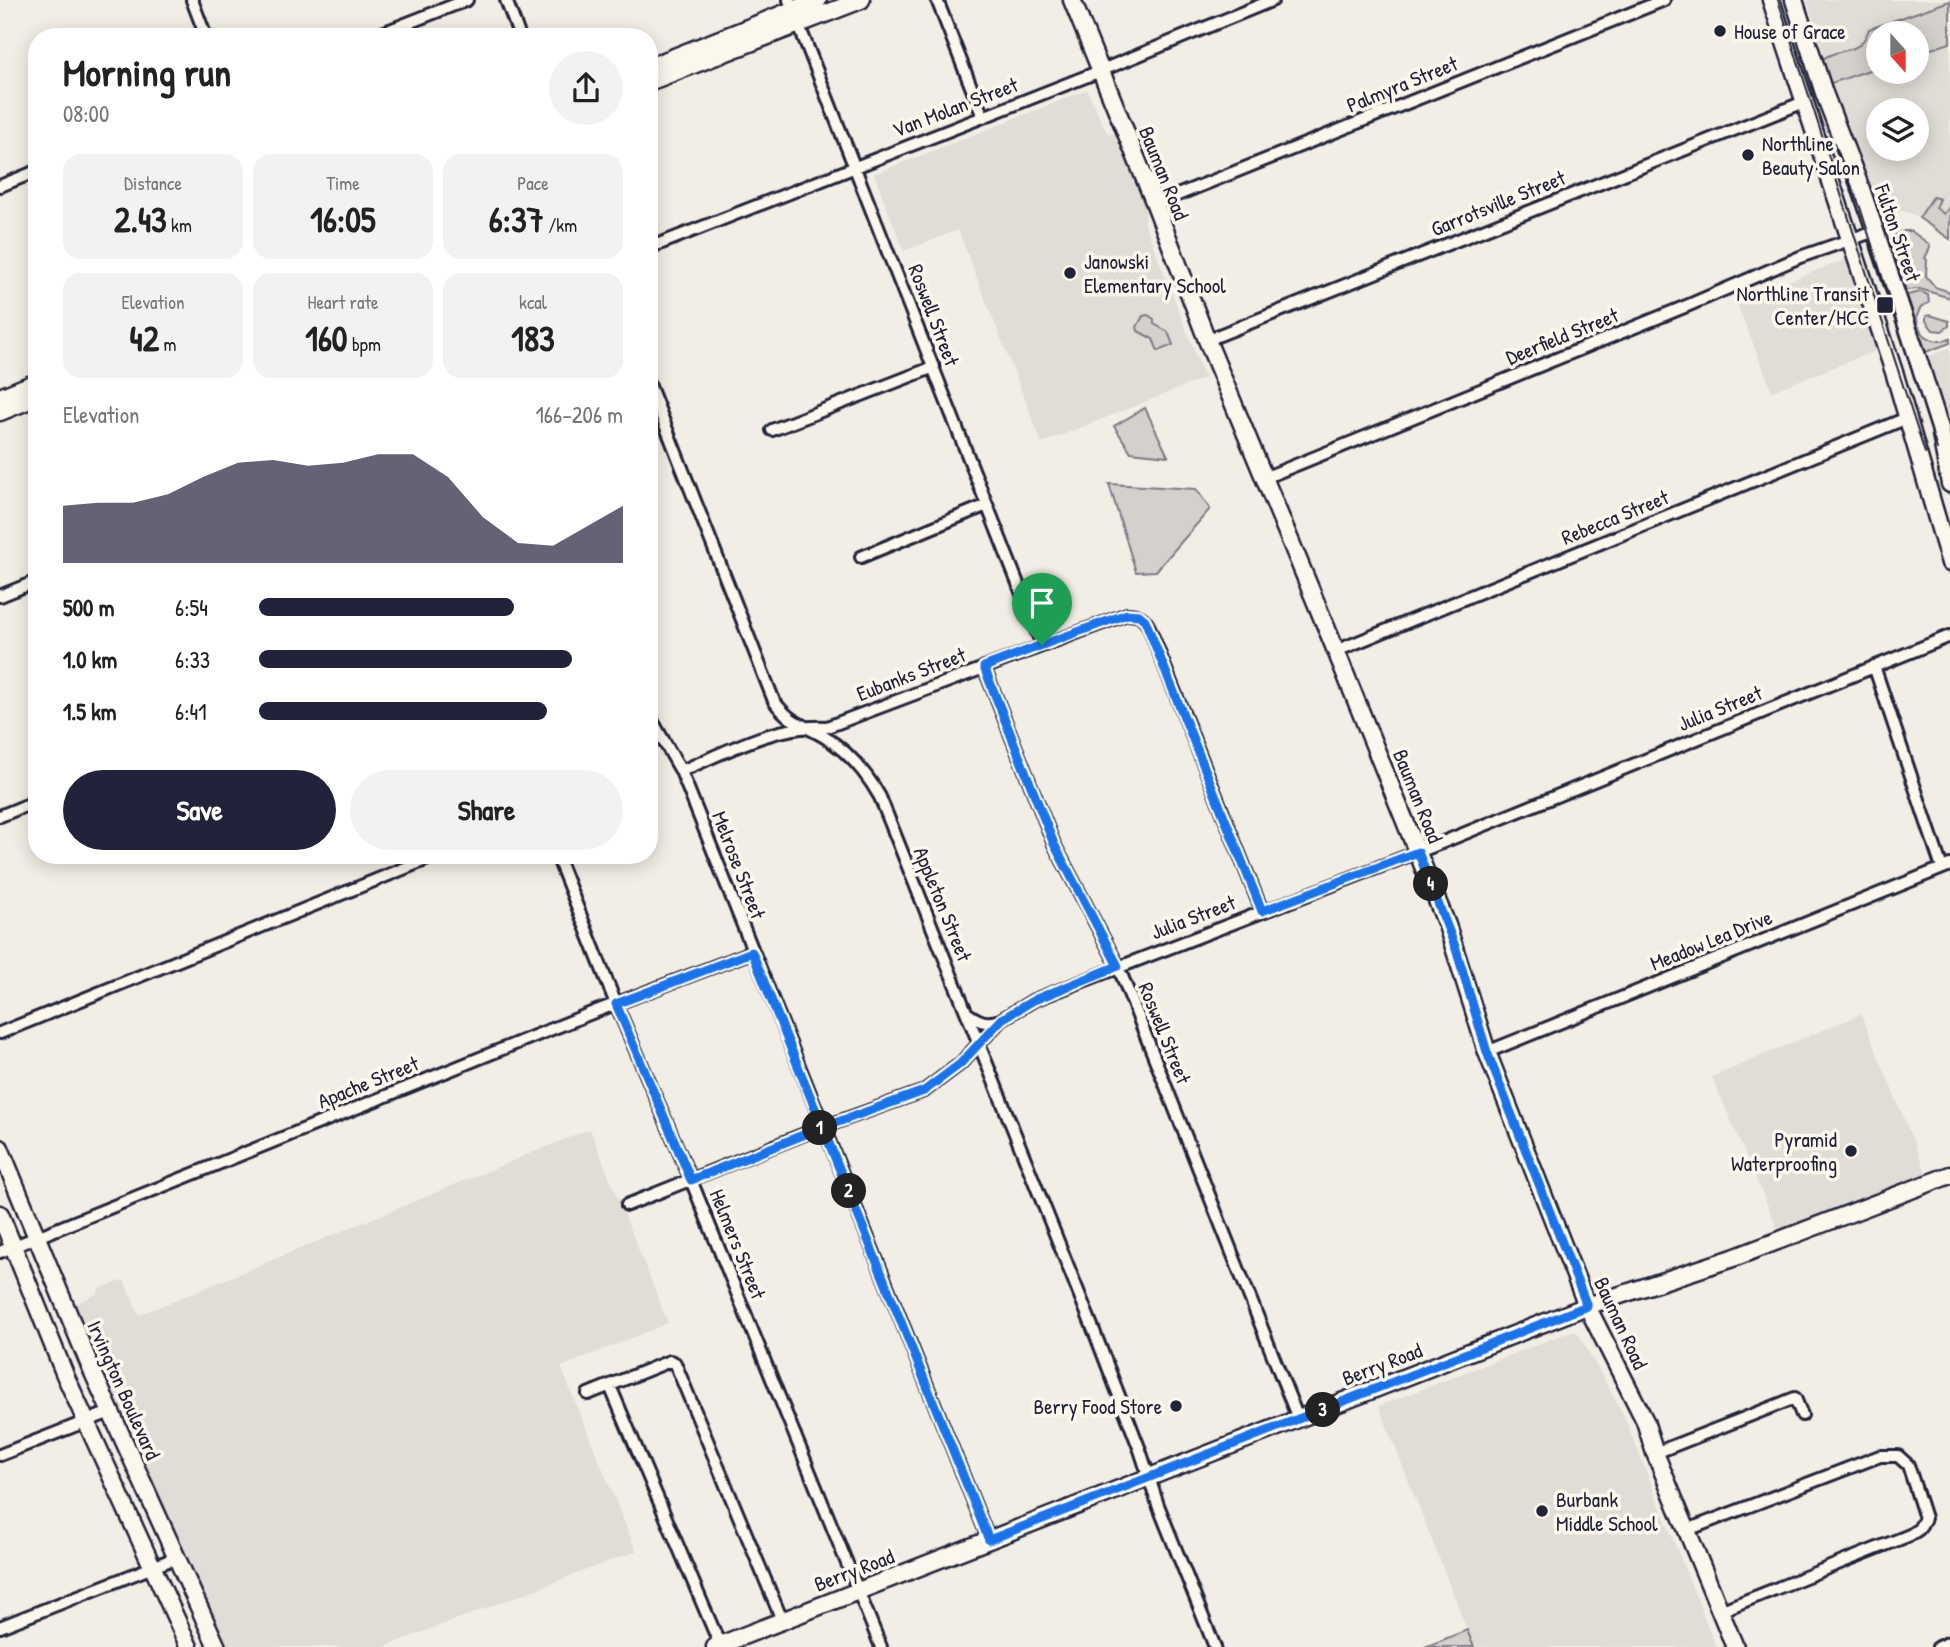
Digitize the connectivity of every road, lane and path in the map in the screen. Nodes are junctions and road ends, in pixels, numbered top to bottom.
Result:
1 (192, 0) edge
2 (467, 0) edge
3 (506, 0) edge
4 (818, 0) edge
5 (862, 0) edge
6 (937, 0) edge
7 (1072, 0) edge
8 (1273, 0) edge
9 (1664, 0) edge
10 (1771, 0) edge
11 (1794, 0) edge
12 (793, 12) edge
13 (203, 28) edge
14 (395, 28) edge
15 (517, 28) edge
16 (692, 58) junction
17 (658, 65) edge
18 (1101, 71) junction
19 (658, 77) edge
20 (1804, 102) junction
21 (983, 117) junction
22 (856, 167) junction
23 (28, 175) edge
24 (0, 186) edge
25 (1155, 204) junction
26 (1875, 231) junction
27 (1850, 240) junction
28 (658, 244) edge
29 (1207, 340) junction
30 (934, 367) junction
31 (28, 392) edge
32 (28, 394) edge
33 (0, 397) edge
34 (658, 407) edge
35 (0, 412) edge
36 (1907, 418) junction
37 (772, 430) dead end
38 (1264, 478) junction
39 (1949, 478) edge
40 (1925, 482) junction
41 (987, 505) junction
42 (861, 557) dead end
43 (1950, 563) edge
44 (28, 585) edge
45 (0, 596) edge
46 (1950, 636) edge
47 (1042, 645) junction
48 (1336, 651) junction
49 (1874, 666) junction
50 (984, 667) junction
51 (786, 723) junction
52 (658, 731) edge
53 (826, 732) junction
54 (681, 771) junction
55 (28, 805) edge
56 (0, 816) edge
57 (1418, 852) junction
58 (415, 864) edge
59 (560, 864) edge
60 (1946, 867) edge
61 (1262, 911) junction
62 (752, 952) junction
63 (1118, 966) junction
64 (616, 1004) junction
65 (965, 1012) junction
66 (1002, 1019) junction
67 (0, 1032) edge
68 (979, 1045) junction
69 (1487, 1052) junction
70 (824, 1127) junction
71 (0, 1148) edge
72 (1950, 1175) edge
73 (691, 1180) junction
74 (627, 1205) dead end
75 (0, 1214) edge
76 (36, 1237) junction
77 (7, 1249) edge
78 (1587, 1306) junction
79 (610, 1386) junction
80 (588, 1394) dead end
81 (110, 1412) junction
82 (1802, 1415) dead end
83 (1301, 1418) junction
84 (85, 1421) junction
85 (1655, 1453) junction
86 (0, 1455) edge
87 (1149, 1477) junction
88 (127, 1510) junction
89 (164, 1528) junction
90 (1687, 1530) junction
91 (989, 1540) junction
92 (178, 1557) junction
93 (155, 1567) junction
94 (858, 1590) junction
95 (1720, 1611) junction
96 (782, 1620) junction
97 (0, 1627) edge
98 (1950, 1642) edge
99 (717, 1646) edge
100 (190, 1647) edge
101 (217, 1647) edge
102 (881, 1647) edge
103 (1215, 1647) edge
104 (1735, 1647) edge
105 (1938, 1647) edge

1 - 13 street
2 - 14 street
3 - 15 street
4 - 12 street
5 - 12 street
6 - 21 street
7 - 18 street, Bauman Road
8 - 18 street, Van Molan Street
9 - 25 street, Palmyra Street
10 - 20 street
11 - 26 street, Fulton Street
12 - 16 street
12 - 22 street, Roswell Street
16 - 17 street
16 - 19 street
18 - 21 street, Van Molan Street
18 - 25 street, Bauman Road
20 - 27 street
20 - 29 street, Garrotsville Street
21 - 22 street, Van Molan Street
22 - 28 street, Van Molan Street
22 - 30 street, Roswell Street
23 - 24 street
25 - 29 street, Bauman Road
26 - 27 street, Deerfield Street
26 - 39 street, Fulton Street
27 - 36 street
27 - 38 street, Deerfield Street
29 - 38 street, Bauman Road
30 - 37 street
30 - 41 street, Roswell Street
31 - 33 street
32 - 35 street
34 - 51 street
36 - 40 street
36 - 48 street, Rebecca Street
38 - 48 street, Bauman Road
39 - 40 street
40 - 43 street
41 - 42 street
41 - 47 street, Roswell Street
44 - 45 street
46 - 49 street, Julia Street
47 - 50 street, Eubanks Street
47 - 61 street, Eubanks Street
48 - 57 street, Bauman Road
49 - 57 street, Julia Street
49 - 60 street
50 - 53 street, Eubanks Street
50 - 63 street, Roswell Street
51 - 53 street, Appleton Street
51 - 54 street
52 - 54 street, Melrose Street
53 - 65 street, Appleton Street
54 - 62 street, Melrose Street
55 - 56 street
57 - 61 street, Julia Street
57 - 69 street, Bauman Road
58 - 67 street
59 - 64 street, Helmers Street
60 - 69 street, Meadow Lea Drive
61 - 63 street, Julia Street
62 - 64 street, Apache Street
62 - 70 street, Melrose Street
63 - 66 street, Julia Street
63 - 83 street, Roswell Street
64 - 73 street, Helmers Street
64 - 76 street, Apache Street
65 - 66 street
65 - 68 street, Appleton Street
66 - 68 street, Julia Street
68 - 70 street, Julia Street
68 - 87 street, Appleton Street
69 - 78 street, Bauman Road
70 - 73 street, Julia Street
70 - 91 street, Melrose Street
71 - 76 street, Irvington Boulevard
72 - 78 street, Berry Road
73 - 74 street, Julia Street
73 - 94 street, Helmers Street
75 - 77 street
76 - 77 street, Apache Street
76 - 81 street, Irvington Boulevard
77 - 84 street
78 - 83 street, Berry Road
78 - 85 street, Bauman Road
79 - 80 street
79 - 96 street
79 - 99 street
81 - 84 street
81 - 89 street, Irvington Boulevard
82 - 85 street
83 - 87 street, Berry Road
84 - 86 street
84 - 88 street
85 - 90 street, Bauman Road
87 - 91 street, Berry Road
87 - 103 street, Appleton Street
88 - 89 street
88 - 93 street
89 - 92 street, Irvington Boulevard
90 - 95 street, Bauman Road
90 - 95 street
91 - 94 street, Berry Road
92 - 93 street
92 - 101 street, Irvington Boulevard
93 - 97 street
93 - 100 street
94 - 96 street, Berry Road
94 - 102 street, Helmers Street
95 - 104 street, Bauman Road
96 - 99 street, Berry Road
98 - 105 street

